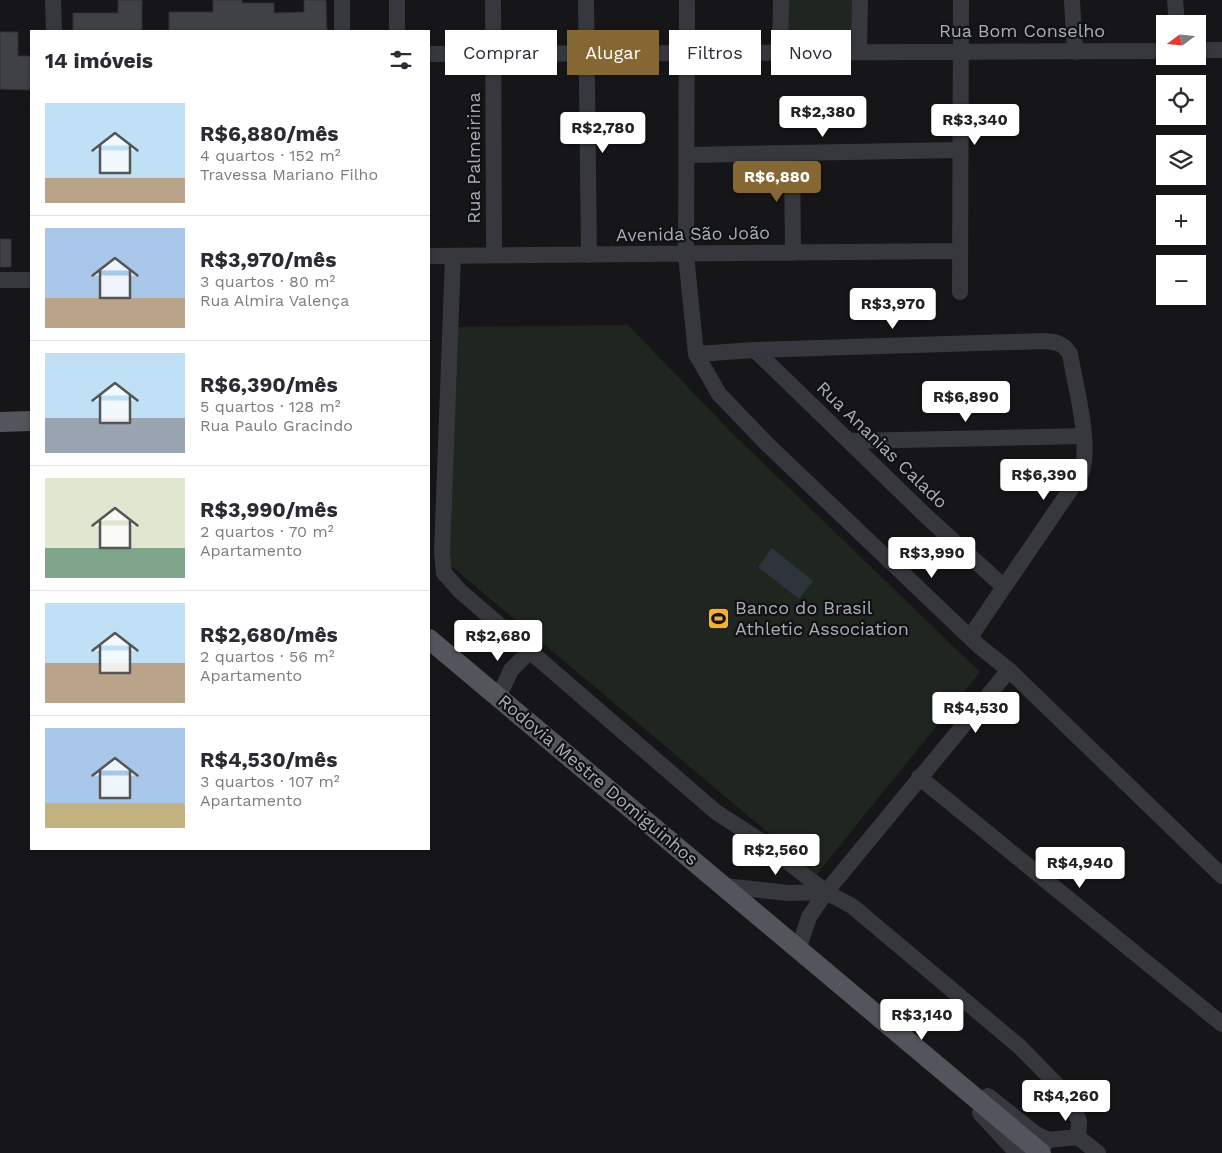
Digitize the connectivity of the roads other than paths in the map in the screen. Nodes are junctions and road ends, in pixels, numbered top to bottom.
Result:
1 (53, 0) edge
2 (342, 0) edge
3 (397, 0) edge
4 (493, 0) edge
5 (586, 0) edge
6 (687, 0) edge
7 (781, 0) edge
8 (860, 0) edge
9 (961, 0) edge
10 (1072, 0) edge
11 (1175, 0) edge
12 (1176, 15) edge
13 (54, 30) edge
14 (342, 30) edge
15 (396, 30) edge
16 (493, 30) edge
17 (586, 30) edge
18 (686, 30) edge
19 (780, 30) edge
20 (851, 50) edge
21 (859, 50) junction
22 (1206, 50) edge
23 (1222, 50) edge
24 (1156, 51) edge
25 (960, 52) junction
26 (1075, 52) junction
27 (430, 54) edge
28 (445, 54) edge
29 (493, 75) edge
30 (586, 75) edge
31 (686, 75) edge
32 (959, 150) junction
33 (792, 154) junction
34 (687, 155) junction
35 (958, 251) junction
36 (792, 253) junction
37 (589, 255) junction
38 (686, 255) junction
39 (430, 256) edge
40 (453, 256) junction
41 (494, 256) junction
42 (0, 280) edge
43 (30, 280) edge
44 (960, 292) dead end
45 (755, 350) junction
46 (696, 354) junction
47 (30, 421) edge
48 (0, 422) edge
49 (1084, 436) junction
50 (850, 440) junction
51 (1004, 587) junction
52 (970, 637) junction
53 (430, 640) edge
54 (530, 651) junction
55 (1009, 670) junction
56 (498, 696) junction
57 (919, 776) junction
58 (1222, 876) edge
59 (724, 886) junction
60 (826, 892) junction
61 (798, 950) junction
62 (1222, 1024) edge
63 (928, 1056) junction
64 (1078, 1137) junction
65 (1041, 1149) edge
66 (1017, 1153) edge
67 (1098, 1153) edge

1 - 13 street
2 - 14 street
3 - 15 street
4 - 16 street, Rua Palmeirina
5 - 17 street
6 - 18 street
7 - 19 street
8 - 21 street
9 - 25 street
10 - 26 street
11 - 12 street
20 - 21 street, Rua Bom Conselho
21 - 25 street, Rua Bom Conselho
22 - 23 street
24 - 26 street, Rua Bom Conselho
25 - 26 street, Rua Bom Conselho
25 - 32 street
27 - 28 street, Rua Bom Conselho
29 - 41 street, Rua Palmeirina
30 - 37 street
31 - 34 street
32 - 33 street
32 - 35 street
33 - 34 street
33 - 36 street
34 - 38 street
35 - 36 street, Avenida São João
35 - 44 street
36 - 38 street, Avenida São João
37 - 38 street, Avenida São João
37 - 41 street, Avenida São João
38 - 46 street
39 - 40 street, Avenida São João
40 - 41 street, Avenida São João
40 - 54 street
42 - 43 street
45 - 46 street
45 - 49 street
45 - 50 street, Rua Ananias Calado
46 - 52 street
47 - 48 main road
49 - 50 street
49 - 51 street
50 - 51 street, Rua Ananias Calado
51 - 52 street
52 - 55 street
53 - 56 main road, Rodovia Mestre Domiguinhos
54 - 56 street
54 - 60 street
55 - 57 street
55 - 58 street
56 - 59 main road, Rodovia Mestre Domiguinhos
57 - 60 street
57 - 62 street
59 - 60 street
59 - 61 main road, Rodovia Mestre Domiguinhos
60 - 61 street
60 - 64 street
61 - 63 main road, Rodovia Mestre Domiguinhos
63 - 65 main road, Rodovia Mestre Domiguinhos
63 - 66 street
64 - 65 street
64 - 67 street

